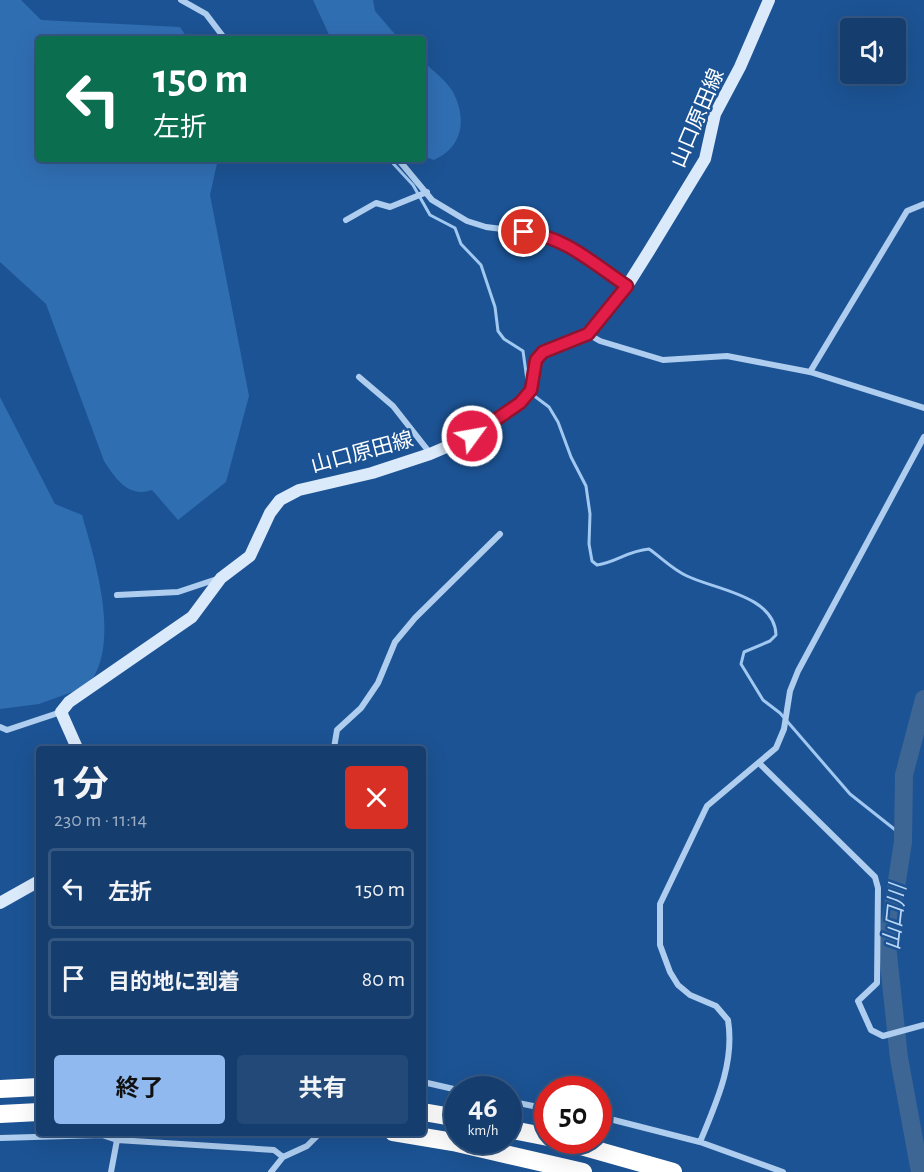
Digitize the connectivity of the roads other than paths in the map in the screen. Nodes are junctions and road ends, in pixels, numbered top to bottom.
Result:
1 (181, 0) edge
2 (769, 0) edge
3 (223, 36) edge
4 (401, 162) edge
5 (427, 192) junction
6 (924, 204) edge
7 (346, 220) dead end
8 (627, 286) junction
9 (588, 334) junction
10 (810, 372) junction
11 (359, 377) dead end
12 (924, 408) edge
13 (924, 437) edge
14 (430, 454) junction
15 (500, 534) dead end
16 (221, 578) junction
17 (117, 595) dead end
18 (61, 712) junction
19 (0, 727) edge
20 (75, 746) edge
21 (334, 746) edge
22 (759, 763) junction
23 (36, 883) edge
24 (0, 903) edge
25 (922, 1026) edge
26 (426, 1084) edge
27 (36, 1087) edge
28 (444, 1087) edge
29 (0, 1089) edge
30 (36, 1112) edge
31 (426, 1113) edge
32 (0, 1114) edge
33 (444, 1116) edge
34 (612, 1120) edge
35 (68, 1136) edge
36 (105, 1136) edge
37 (316, 1136) dead end
38 (417, 1136) edge
39 (0, 1138) edge
40 (117, 1140) junction
41 (700, 1142) junction
42 (609, 1154) edge
43 (283, 1157) junction
44 (111, 1172) edge
45 (271, 1172) edge
46 (583, 1172) edge
47 (673, 1172) edge
48 (783, 1172) edge

1 - 3 street
2 - 8 main road, 山口原田線
4 - 5 street
5 - 7 street
5 - 8 street
6 - 10 street
8 - 9 main road, 山口原田線
9 - 10 street
9 - 14 main road, 山口原田線
10 - 12 street
11 - 14 street
13 - 22 street
14 - 16 main road, 山口原田線
15 - 21 street
16 - 17 street
16 - 18 main road, 山口原田線
18 - 19 street
18 - 20 main road
22 - 25 street
22 - 41 street
23 - 24 main road
26 - 28 street
27 - 29 highway
30 - 32 highway
31 - 33 highway
34 - 41 street
35 - 39 street
36 - 40 street
37 - 43 street
38 - 46 highway
40 - 43 street
40 - 44 street
41 - 48 street
42 - 47 highway
43 - 45 street

